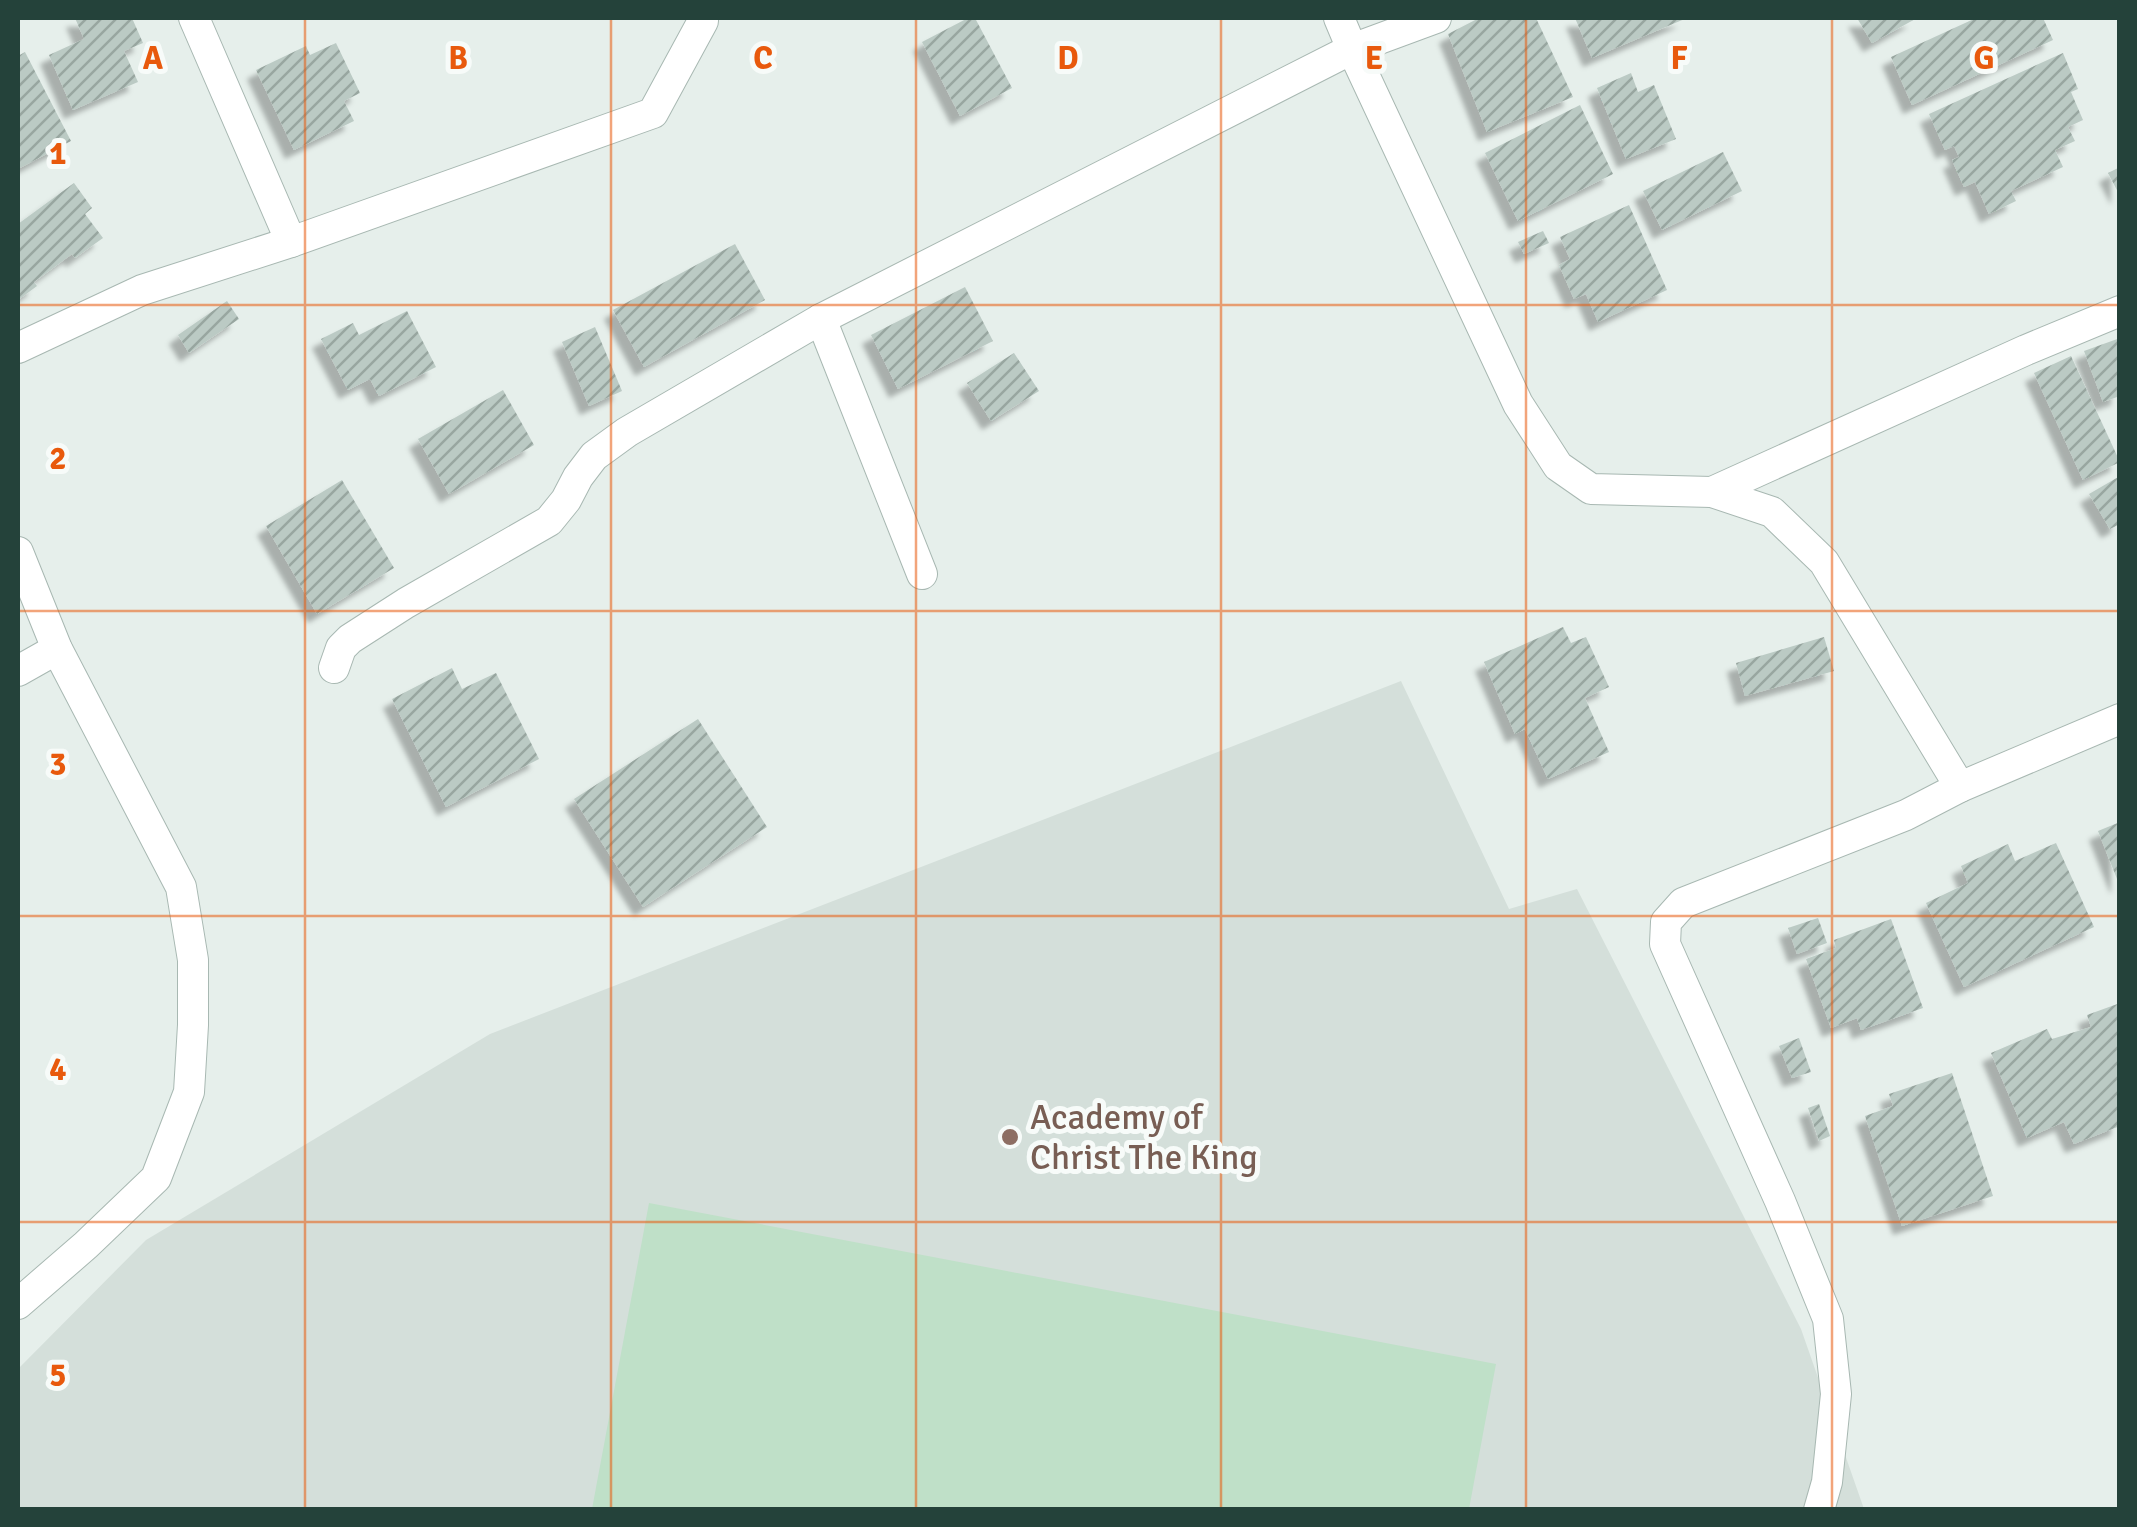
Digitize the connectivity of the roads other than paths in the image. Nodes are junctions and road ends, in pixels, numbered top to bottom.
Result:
1 (194, 18) edge
2 (703, 18) edge
3 (1339, 18) edge
4 (1436, 18) edge
5 (1352, 49) junction
6 (291, 242) junction
7 (2120, 311) edge
8 (821, 320) junction
9 (18, 348) edge
10 (1712, 492) junction
11 (18, 552) edge
12 (922, 574) dead end
13 (57, 649) junction
14 (334, 668) dead end
15 (18, 672) edge
16 (2120, 719) edge
17 (1960, 787) junction
18 (18, 1304) edge
19 (1819, 1510) edge

1 - 6 street
2 - 6 street
3 - 5 street
4 - 5 street
5 - 8 street
5 - 10 street
6 - 9 street
7 - 10 street
8 - 12 street
8 - 14 street
10 - 17 street
11 - 13 street
13 - 15 street
13 - 18 street
16 - 17 street
17 - 19 street

